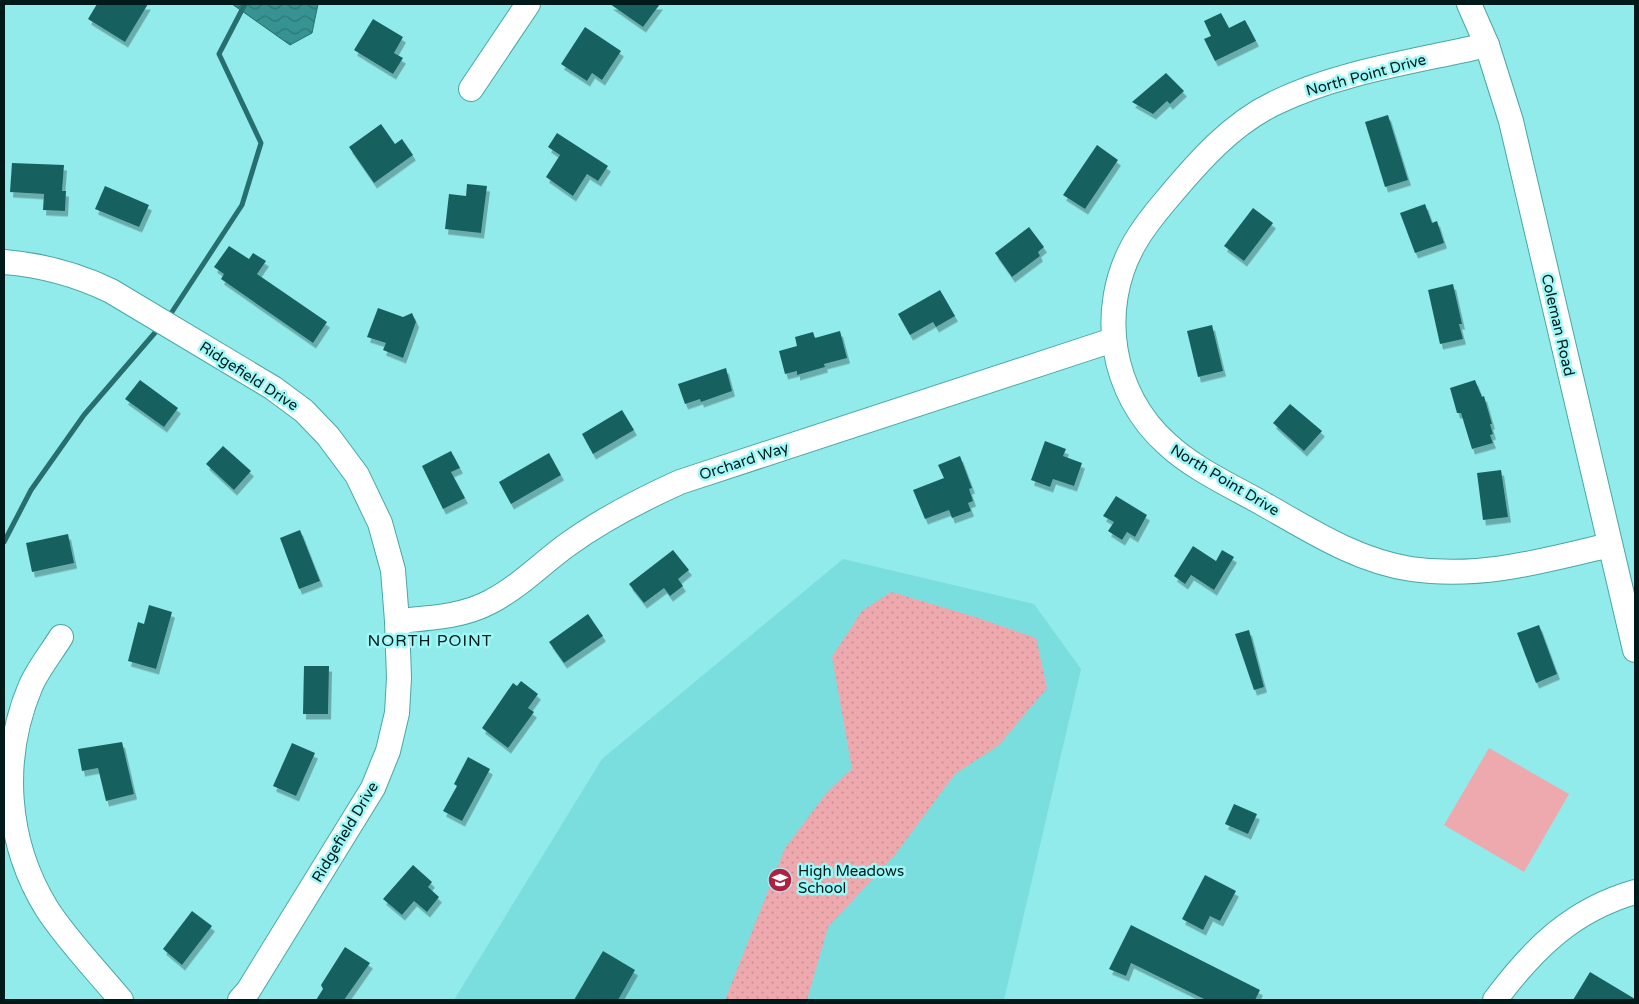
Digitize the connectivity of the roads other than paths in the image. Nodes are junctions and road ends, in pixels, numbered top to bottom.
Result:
1 (528, 4) edge
2 (1469, 4) edge
3 (1487, 45) junction
4 (471, 89) dead end
5 (4, 262) edge
6 (1114, 340) junction
7 (1610, 545) junction
8 (398, 621) junction
9 (61, 637) dead end
10 (1635, 650) edge
11 (1635, 892) edge
12 (121, 1000) edge
13 (240, 1000) edge
14 (1495, 1000) edge

1 - 4 street
2 - 3 street, Coleman Road
3 - 6 street, North Point Drive
3 - 7 street, Coleman Road
5 - 8 street, Ridgefield Drive
6 - 7 street, North Point Drive
6 - 8 street, Orchard Way
7 - 10 street, Coleman Road
8 - 13 street, Ridgefield Drive
9 - 12 street
11 - 14 street

